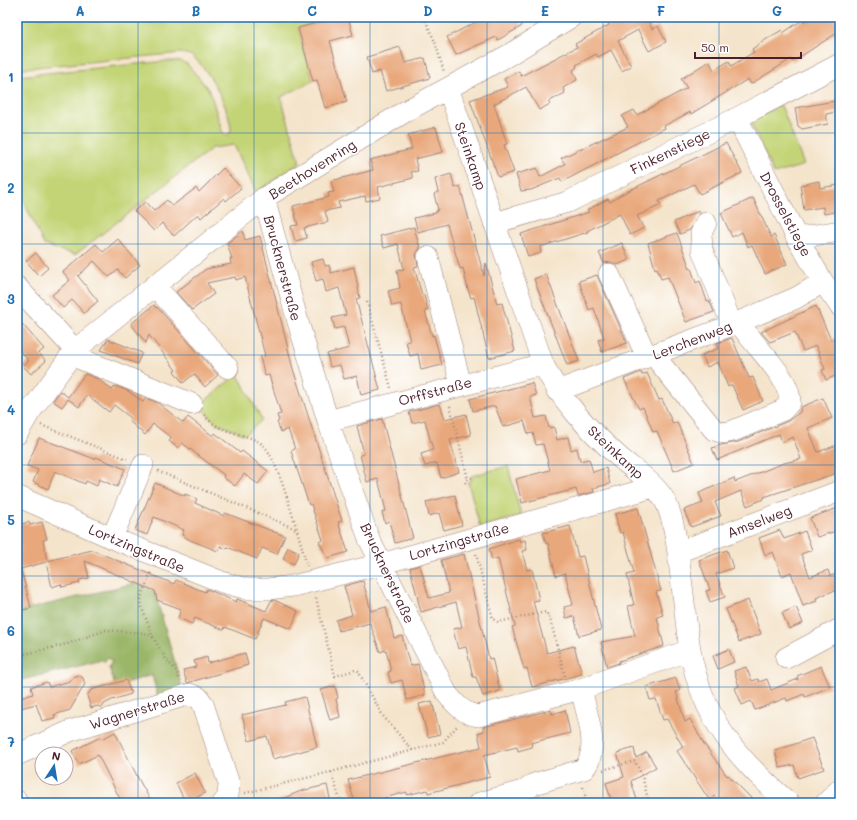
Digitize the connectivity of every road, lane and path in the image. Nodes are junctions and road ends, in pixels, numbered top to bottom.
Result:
1 (424, 17) edge
2 (571, 17) edge
3 (840, 64) edge
4 (448, 88) junction
5 (737, 118) junction
6 (264, 198) junction
7 (494, 223) junction
8 (706, 223) dead end
9 (840, 231) edge
10 (797, 238) junction
11 (428, 257) dead end
12 (609, 274) dead end
13 (823, 282) junction
14 (155, 286) junction
15 (17, 287) edge
16 (367, 302) dead end
17 (840, 306) edge
18 (736, 323) junction
19 (73, 352) junction
20 (651, 356) junction
21 (543, 364) junction
22 (228, 368) dead end
23 (453, 387) junction
24 (557, 391) junction
25 (394, 402) junction
26 (192, 404) joint
27 (22, 418) edge
28 (328, 421) junction
29 (143, 465) junction
30 (465, 483) dead end
31 (654, 488) junction
32 (840, 491) edge
33 (17, 496) edge
34 (296, 530) junction
35 (471, 537) junction
36 (112, 538) junction
37 (678, 552) junction
38 (157, 557) junction
39 (381, 564) junction
40 (312, 582) junction
41 (840, 629) edge
42 (153, 636) junction
43 (690, 650) junction
44 (17, 656) edge
45 (786, 658) dead end
46 (575, 690) junction
47 (182, 695) junction
48 (467, 714) junction
49 (414, 751) junction
50 (17, 755) edge
51 (584, 769) junction
52 (331, 772) junction
53 (840, 789) edge
54 (226, 800) edge
55 (341, 803) edge
56 (479, 803) edge
57 (649, 803) edge
58 (788, 803) edge
59 (826, 803) edge

1 - 4 path
2 - 4 street, Beethovenring
3 - 5 street, Finkenstiege
4 - 6 street, Beethovenring
4 - 7 street, Steinkamp
5 - 7 street, Finkenstiege
5 - 10 street, Drosselstiege
6 - 14 street, Beethovenring
6 - 28 street, Brucknerstraße
7 - 21 street, Steinkamp
8 - 18 street
9 - 10 street
10 - 13 street, Drosselstiege
11 - 23 street
12 - 20 street
13 - 17 street, Drosselstiege
13 - 18 street, Lerchenweg
14 - 19 street, Beethovenring
14 - 22 street
15 - 19 street
16 - 25 path
18 - 20 street, Lerchenweg
18 - 20 street
19 - 26 street
19 - 27 street, Beethovenring
20 - 24 street, Lerchenweg
21 - 23 street, Orffstraße
21 - 24 street, Steinkamp
23 - 25 street, Orffstraße
23 - 30 path
24 - 31 street, Steinkamp
25 - 28 street, Orffstraße
26 - 34 path
27 - 29 path
28 - 39 street, Brucknerstraße
29 - 34 path
29 - 36 street
31 - 35 street, Lortzingstraße
31 - 37 street, Steinkamp
32 - 37 street, Amselweg
33 - 36 street, Lortzingstraße
34 - 40 path
35 - 39 street, Lortzingstraße
35 - 46 path
36 - 38 street, Lortzingstraße
37 - 43 street, Steinkamp
38 - 40 street, Lortzingstraße
38 - 42 path
39 - 40 street, Lortzingstraße
39 - 48 street, Brucknerstraße
40 - 49 path
41 - 45 street
42 - 44 path
42 - 47 path
43 - 46 street
43 - 58 street, Steinkamp
46 - 48 street
46 - 51 street
47 - 50 street, Wagnerstraße
47 - 54 street, Wagnerstraße
48 - 49 path
49 - 52 path
51 - 56 street
51 - 57 path
52 - 54 path
52 - 55 path
53 - 59 street

